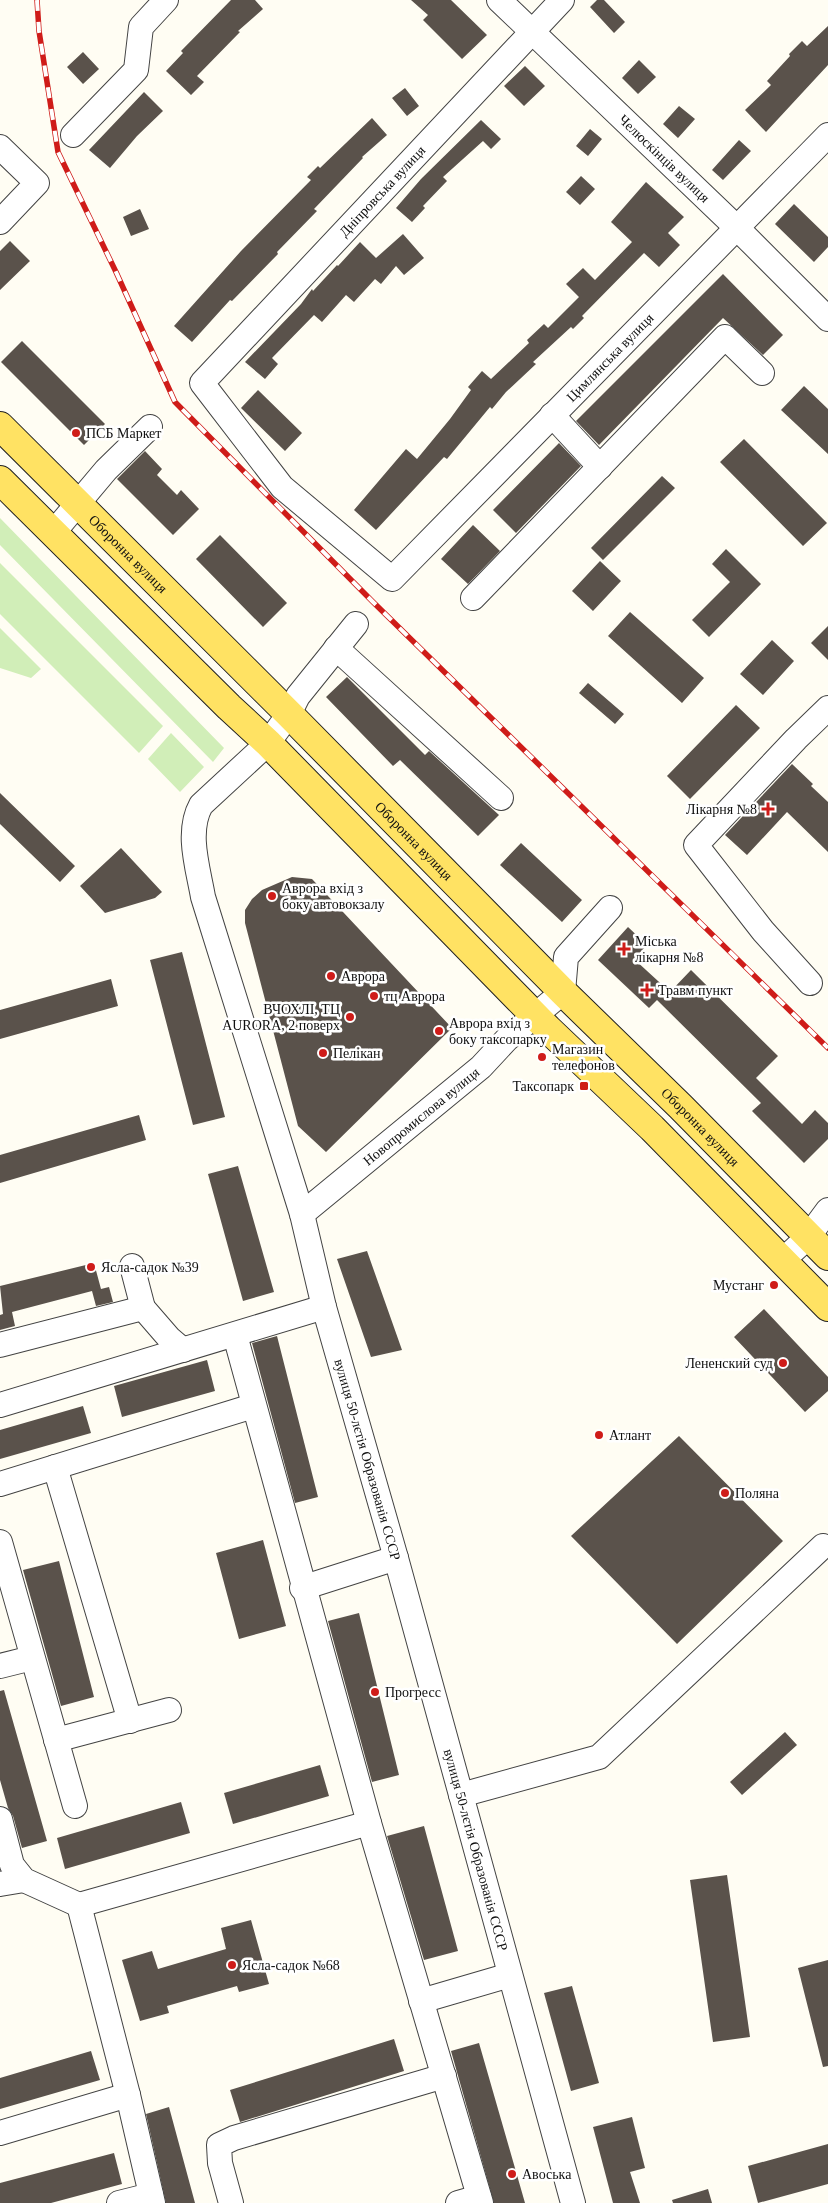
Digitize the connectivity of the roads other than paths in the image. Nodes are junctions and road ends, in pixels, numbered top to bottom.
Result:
1 (166, 0) edge
2 (499, 0) edge
3 (562, 0) edge
4 (530, 32) junction
5 (73, 135) dead end
6 (828, 136) edge
7 (0, 147) edge
8 (0, 222) edge
9 (737, 228) junction
10 (828, 319) edge
11 (762, 374) dead end
12 (552, 416) junction
13 (0, 426) edge
14 (150, 427) dead end
15 (600, 467) junction
16 (0, 480) edge
17 (77, 503) junction
18 (53, 533) junction
19 (392, 578) joint
20 (472, 598) dead end
21 (356, 624) dead end
22 (336, 648) junction
23 (828, 708) edge
24 (289, 714) junction
25 (268, 743) junction
26 (501, 798) dead end
27 (610, 908) dead end
28 (810, 983) dead end
29 (563, 992) junction
30 (536, 1015) junction
31 (828, 1210) edge
32 (302, 1214) junction
33 (808, 1237) junction
34 (828, 1256) edge
35 (782, 1261) junction
36 (132, 1266) dead end
37 (324, 1307) junction
38 (143, 1308) junction
39 (828, 1308) edge
40 (234, 1335) junction
41 (0, 1345) edge
42 (183, 1350) junction
43 (0, 1405) edge
44 (253, 1406) junction
45 (55, 1467) junction
46 (0, 1484) edge
47 (0, 1542) edge
48 (823, 1546) dead end
49 (396, 1558) junction
50 (302, 1588) junction
51 (32, 1658) junction
52 (0, 1666) edge
53 (169, 1710) dead end
54 (130, 1720) junction
55 (56, 1740) junction
56 (461, 1795) junction
57 (75, 1806) dead end
58 (0, 1819) edge
59 (368, 1823) junction
60 (24, 1880) junction
61 (0, 1884) edge
62 (79, 1905) junction
63 (510, 1975) junction
64 (421, 2001) junction
65 (444, 2076) junction
66 (128, 2095) junction
67 (0, 2132) edge
68 (152, 2199) edge
69 (473, 2201) edge
70 (119, 2203) edge
71 (231, 2203) edge
72 (573, 2203) edge

1 - 5 street
2 - 4 street, Челюскінців вулиця
3 - 4 street, Дніпровська вулиця
4 - 9 street, Челюскінців вулиця
4 - 19 street, Дніпровська вулиця
6 - 9 street, Цимлянська вулиця
7 - 8 street
9 - 10 street, Челюскінців вулиця
9 - 12 street, Цимлянська вулиця
11 - 15 street
12 - 15 street
12 - 19 street, Цимлянська вулиця
13 - 17 main road, Оборонна вулиця
14 - 17 street
15 - 20 street
16 - 18 main road
17 - 18 street
17 - 24 main road, Оборонна вулиця
18 - 25 main road
21 - 22 street, вулиця 50-лєтія Образованія СССР
22 - 24 street, вулиця 50-лєтія Образованія СССР
22 - 26 street
23 - 28 street
24 - 25 street, вулиця 50-лєтія Образованія СССР
24 - 29 main road, Оборонна вулиця
25 - 30 main road
25 - 32 street, вулиця 50-лєтія Образованія СССР
27 - 29 street
29 - 30 street, Новопромислова вулиця
29 - 33 main road, Оборонна вулиця
30 - 32 street, Новопромислова вулиця
30 - 35 main road
31 - 33 street
32 - 37 street, вулиця 50-лєтія Образованія СССР
33 - 34 main road, Оборонна вулиця
33 - 35 street
35 - 39 main road
36 - 38 street
37 - 40 street
37 - 49 street, вулиця 50-лєтія Образованія СССР
38 - 41 street
38 - 42 street
40 - 42 street
40 - 44 street
42 - 43 street
44 - 45 street
44 - 50 street
45 - 46 street
45 - 54 street
47 - 51 street
48 - 56 street
49 - 50 street
49 - 56 street, вулиця 50-лєтія Образованія СССР
50 - 59 street
51 - 52 street
51 - 55 street
53 - 54 street
54 - 55 street
55 - 57 street
56 - 63 street, вулиця 50-лєтія Образованія СССР
58 - 60 street
59 - 62 street
59 - 64 street
60 - 61 street
60 - 62 street
62 - 66 street
63 - 64 street
63 - 72 street, вулиця 50-лєтія Образованія СССР
64 - 65 street
65 - 69 street
65 - 71 street
66 - 67 street
66 - 68 street
68 - 70 street

